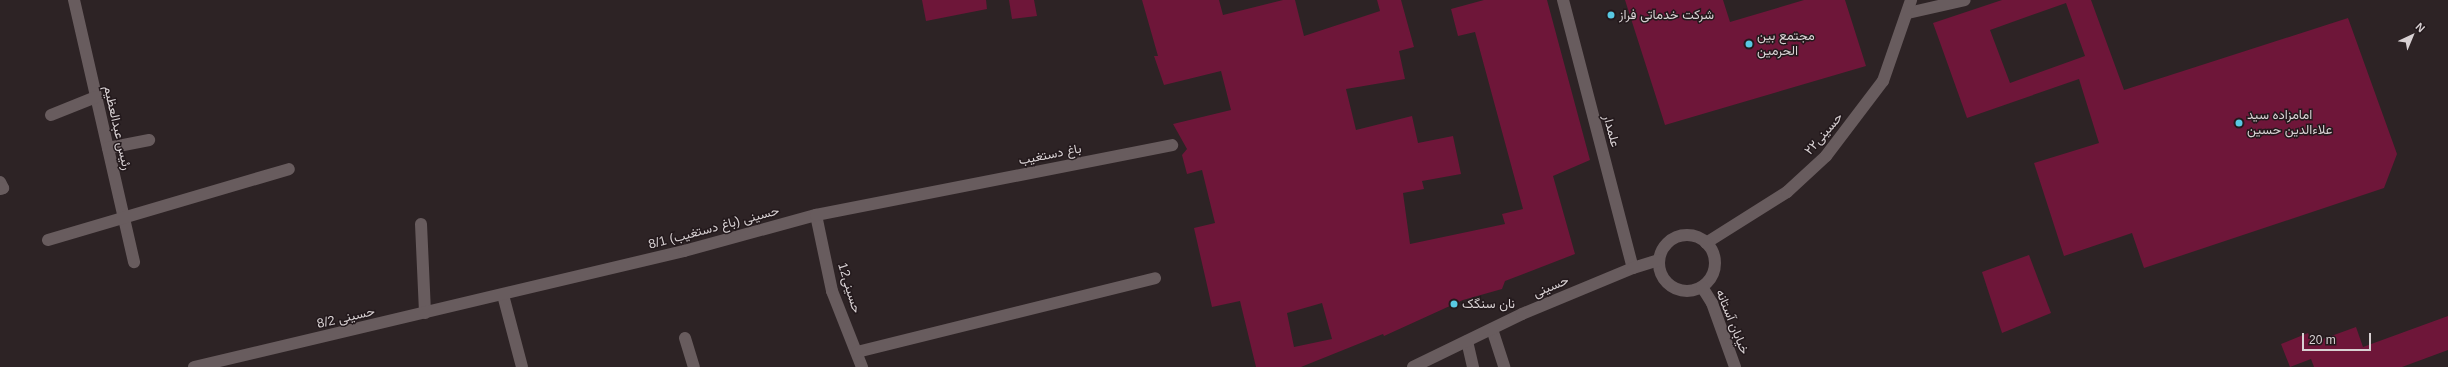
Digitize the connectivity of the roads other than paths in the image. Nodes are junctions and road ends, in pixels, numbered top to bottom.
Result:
1 (74, 0) edge
2 (1562, 0) edge
3 (1911, 0) edge
4 (1965, 0) edge
5 (1908, 13) junction
6 (96, 97) junction
7 (51, 115) dead end
8 (149, 140) dead end
9 (1172, 144) dead end
10 (108, 148) junction
11 (289, 169) dead end
12 (0, 182) edge
13 (0, 189) edge
14 (934, 192) joint
15 (816, 216) junction
16 (124, 218) junction
17 (422, 224) dead end
18 (48, 240) dead end
19 (1706, 243) junction
20 (1659, 260) junction
21 (134, 262) dead end
22 (1633, 268) junction
23 (1155, 278) dead end
24 (1702, 287) junction
25 (503, 295) junction
26 (425, 313) junction
27 (1492, 329) junction
28 (685, 338) dead end
29 (1467, 341) junction
30 (857, 352) junction
31 (194, 367) edge
32 (522, 367) edge
33 (694, 367) edge
34 (862, 367) edge
35 (1413, 367) edge
36 (1473, 367) edge
37 (1504, 367) edge
38 (1735, 367) edge

1 - 6 street, رئیس عبدالعظیم
2 - 22 street, علمدار
3 - 5 street, حسینی۲۲
4 - 5 street
5 - 19 street, حسینی۲۲
6 - 7 street
6 - 10 street, رئیس عبدالعظیم
8 - 10 street
9 - 14 street, باغ دستغیب
10 - 16 street, رئیس عبدالعظیم
11 - 16 street
12 - 13 street
14 - 15 street, 8/1 حسینی (باغ دستغیب)
15 - 25 street, 8/1 حسینی (باغ دستغیب)
15 - 30 street, حسینی12
16 - 18 street
16 - 21 street, رئیس عبدالعظیم
17 - 26 street
19 - 20 street
19 - 24 street
20 - 22 street, حسینی
20 - 24 street
22 - 27 street, حسینی
23 - 30 street
24 - 38 street, خیابان آستانه
25 - 26 street, 8/2 حسینی
25 - 32 street
26 - 31 street, 8/2 حسینی
27 - 29 street, حسینی
27 - 37 street
28 - 33 street
29 - 35 street, حسینی
29 - 36 street
30 - 34 street, حسینی12

